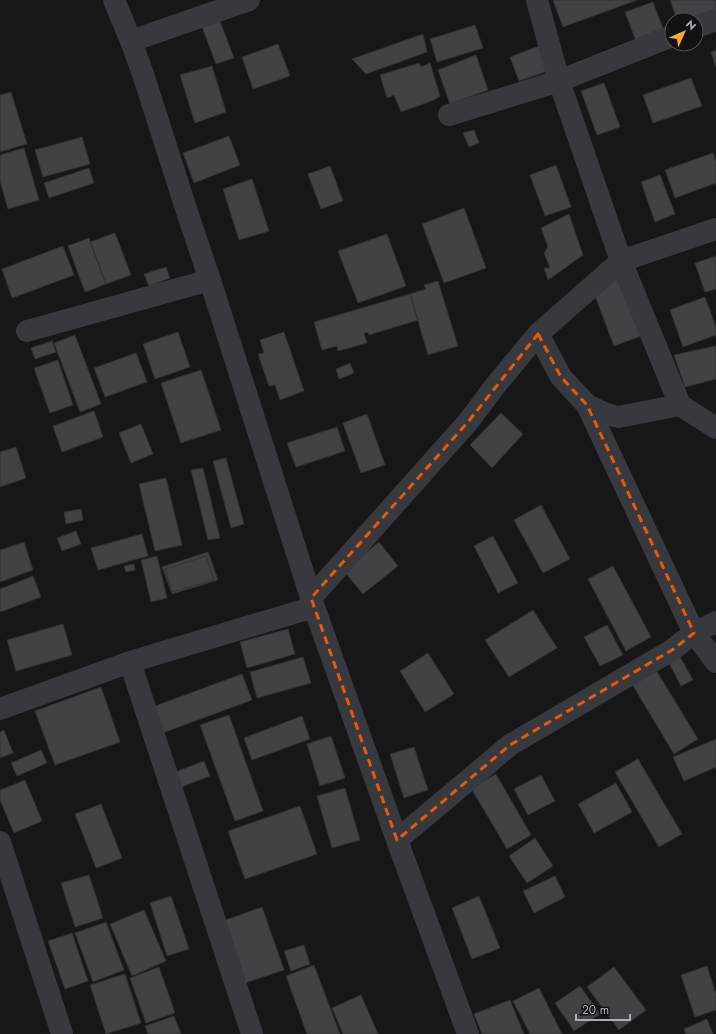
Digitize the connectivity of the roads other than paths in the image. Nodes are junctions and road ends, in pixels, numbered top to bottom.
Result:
1 (114, 0) edge
2 (249, 0) edge
3 (537, 0) edge
4 (716, 20) edge
5 (704, 24) edge
6 (664, 39) edge
7 (131, 41) junction
8 (559, 81) junction
9 (449, 115) dead end
10 (716, 229) edge
11 (622, 261) junction
12 (210, 280) junction
13 (27, 330) dead end
14 (538, 334) junction
15 (587, 405) junction
16 (680, 405) junction
17 (716, 428) edge
18 (313, 602) junction
19 (716, 622) edge
20 (694, 633) junction
21 (130, 662) junction
22 (716, 662) edge
23 (0, 709) edge
24 (397, 840) junction
25 (0, 842) edge
26 (7, 888) edge
27 (62, 1034) edge
28 (252, 1034) edge
29 (468, 1034) edge

1 - 7 street
2 - 7 street
3 - 8 street
4 - 5 street
6 - 8 street
7 - 12 street
8 - 9 street
8 - 11 street
10 - 11 street
11 - 14 street
11 - 16 street
12 - 13 street
12 - 18 street
14 - 15 street
14 - 18 street
15 - 16 street
15 - 20 street
16 - 17 street
18 - 21 street
18 - 24 street
19 - 20 street
20 - 22 street
20 - 24 street
21 - 23 street
21 - 28 street
24 - 29 street
25 - 26 street
26 - 27 street

